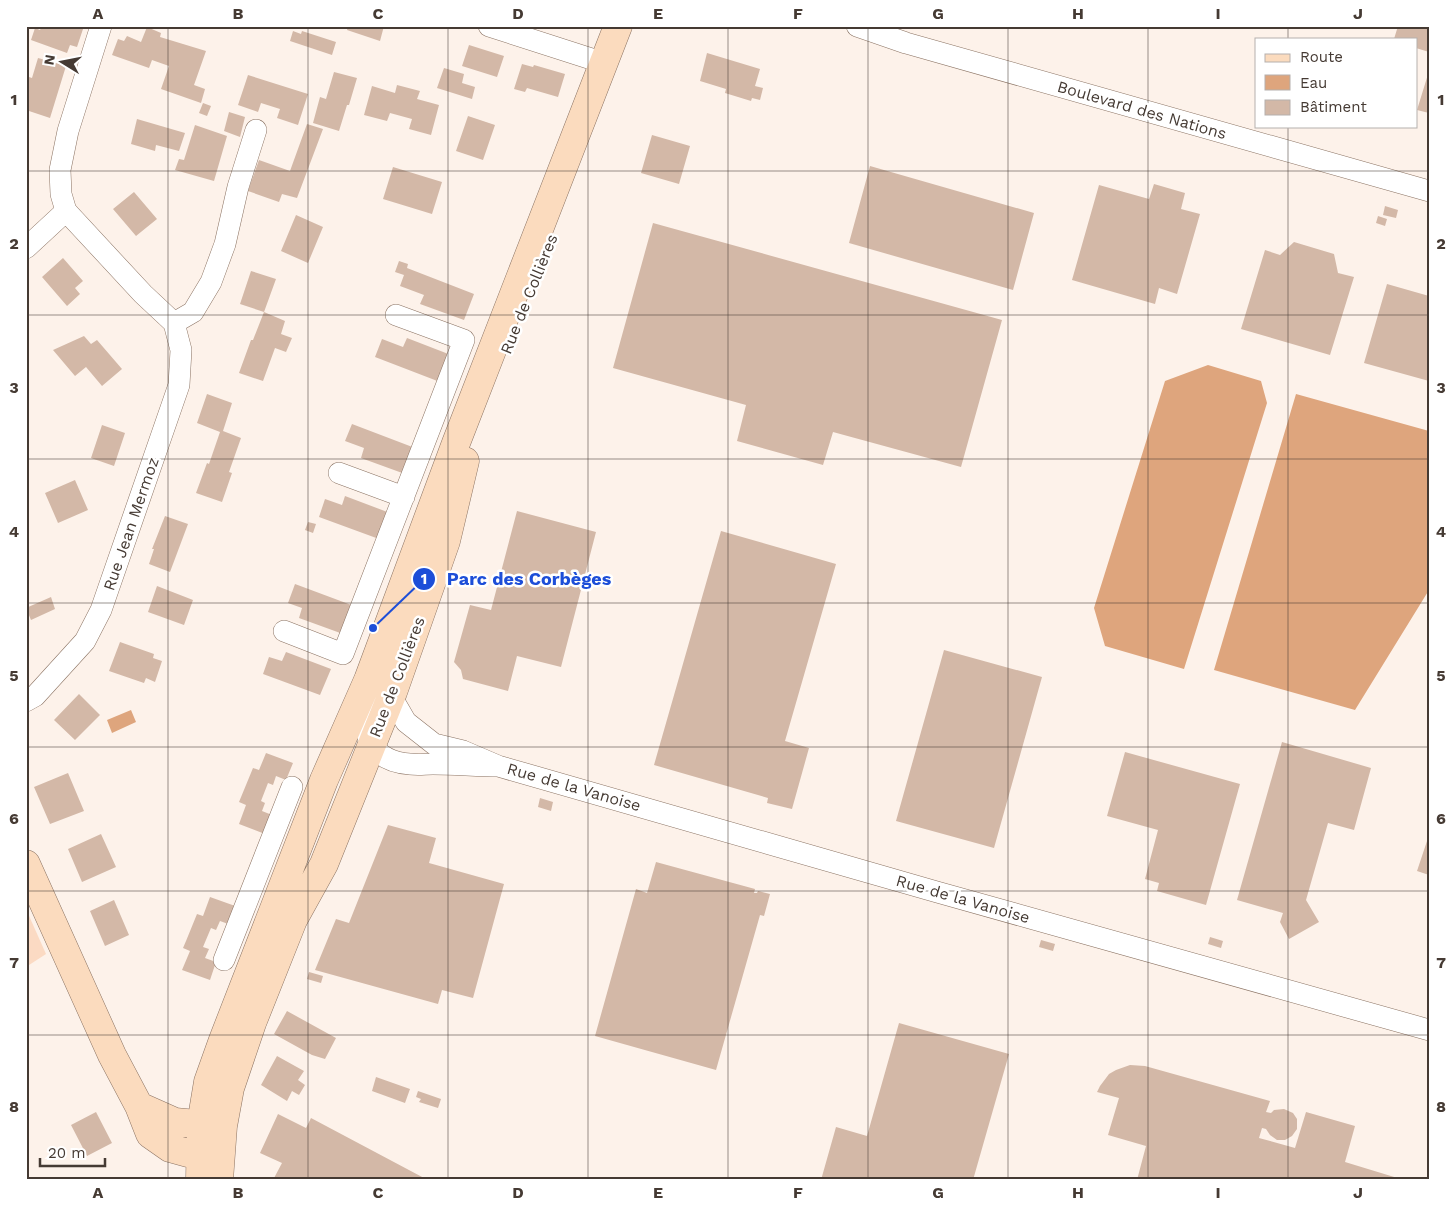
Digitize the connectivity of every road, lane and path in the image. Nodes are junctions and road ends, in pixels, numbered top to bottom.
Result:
1 (101, 26) edge
2 (489, 26) edge
3 (618, 26) edge
4 (634, 26) edge
5 (857, 26) edge
6 (604, 63) junction
7 (256, 130) dead end
8 (1429, 191) edge
9 (66, 211) junction
10 (26, 248) edge
11 (396, 315) dead end
12 (174, 323) junction
13 (339, 473) dead end
14 (404, 497) junction
15 (374, 576) junction
16 (403, 588) junction
17 (284, 631) dead end
18 (368, 680) junction
19 (392, 692) junction
20 (26, 701) edge
21 (371, 743) junction
22 (498, 766) junction
23 (292, 787) dead end
24 (26, 864) edge
25 (258, 872) junction
26 (284, 882) junction
27 (224, 960) dead end
28 (1429, 1030) edge
29 (138, 1106) junction
30 (212, 1125) junction
31 (210, 1168) edge

1 - 9 street
2 - 6 street
3 - 6 main road, Rue de Collières
4 - 19 main road, Rue de Collières
5 - 8 street, Boulevard des Nations
6 - 16 main road, Rue de Collières
7 - 12 street
9 - 10 street
9 - 12 street
11 - 14 street
12 - 20 street, Rue Jean Mermoz
13 - 14 street
14 - 15 street
15 - 16 street
15 - 17 street
16 - 18 main road, Rue de Collières
18 - 21 street
18 - 26 main road, Rue de Collières
19 - 21 main road, Rue de Collières
19 - 22 street, Rue de la Vanoise
21 - 22 street, Rue de la Vanoise
21 - 30 main road, Rue de Collières
22 - 28 street, Rue de la Vanoise
23 - 25 street
24 - 29 main road
25 - 26 street
25 - 27 street
26 - 30 main road, Rue de Collières
29 - 30 main road
29 - 31 main road
30 - 31 main road

